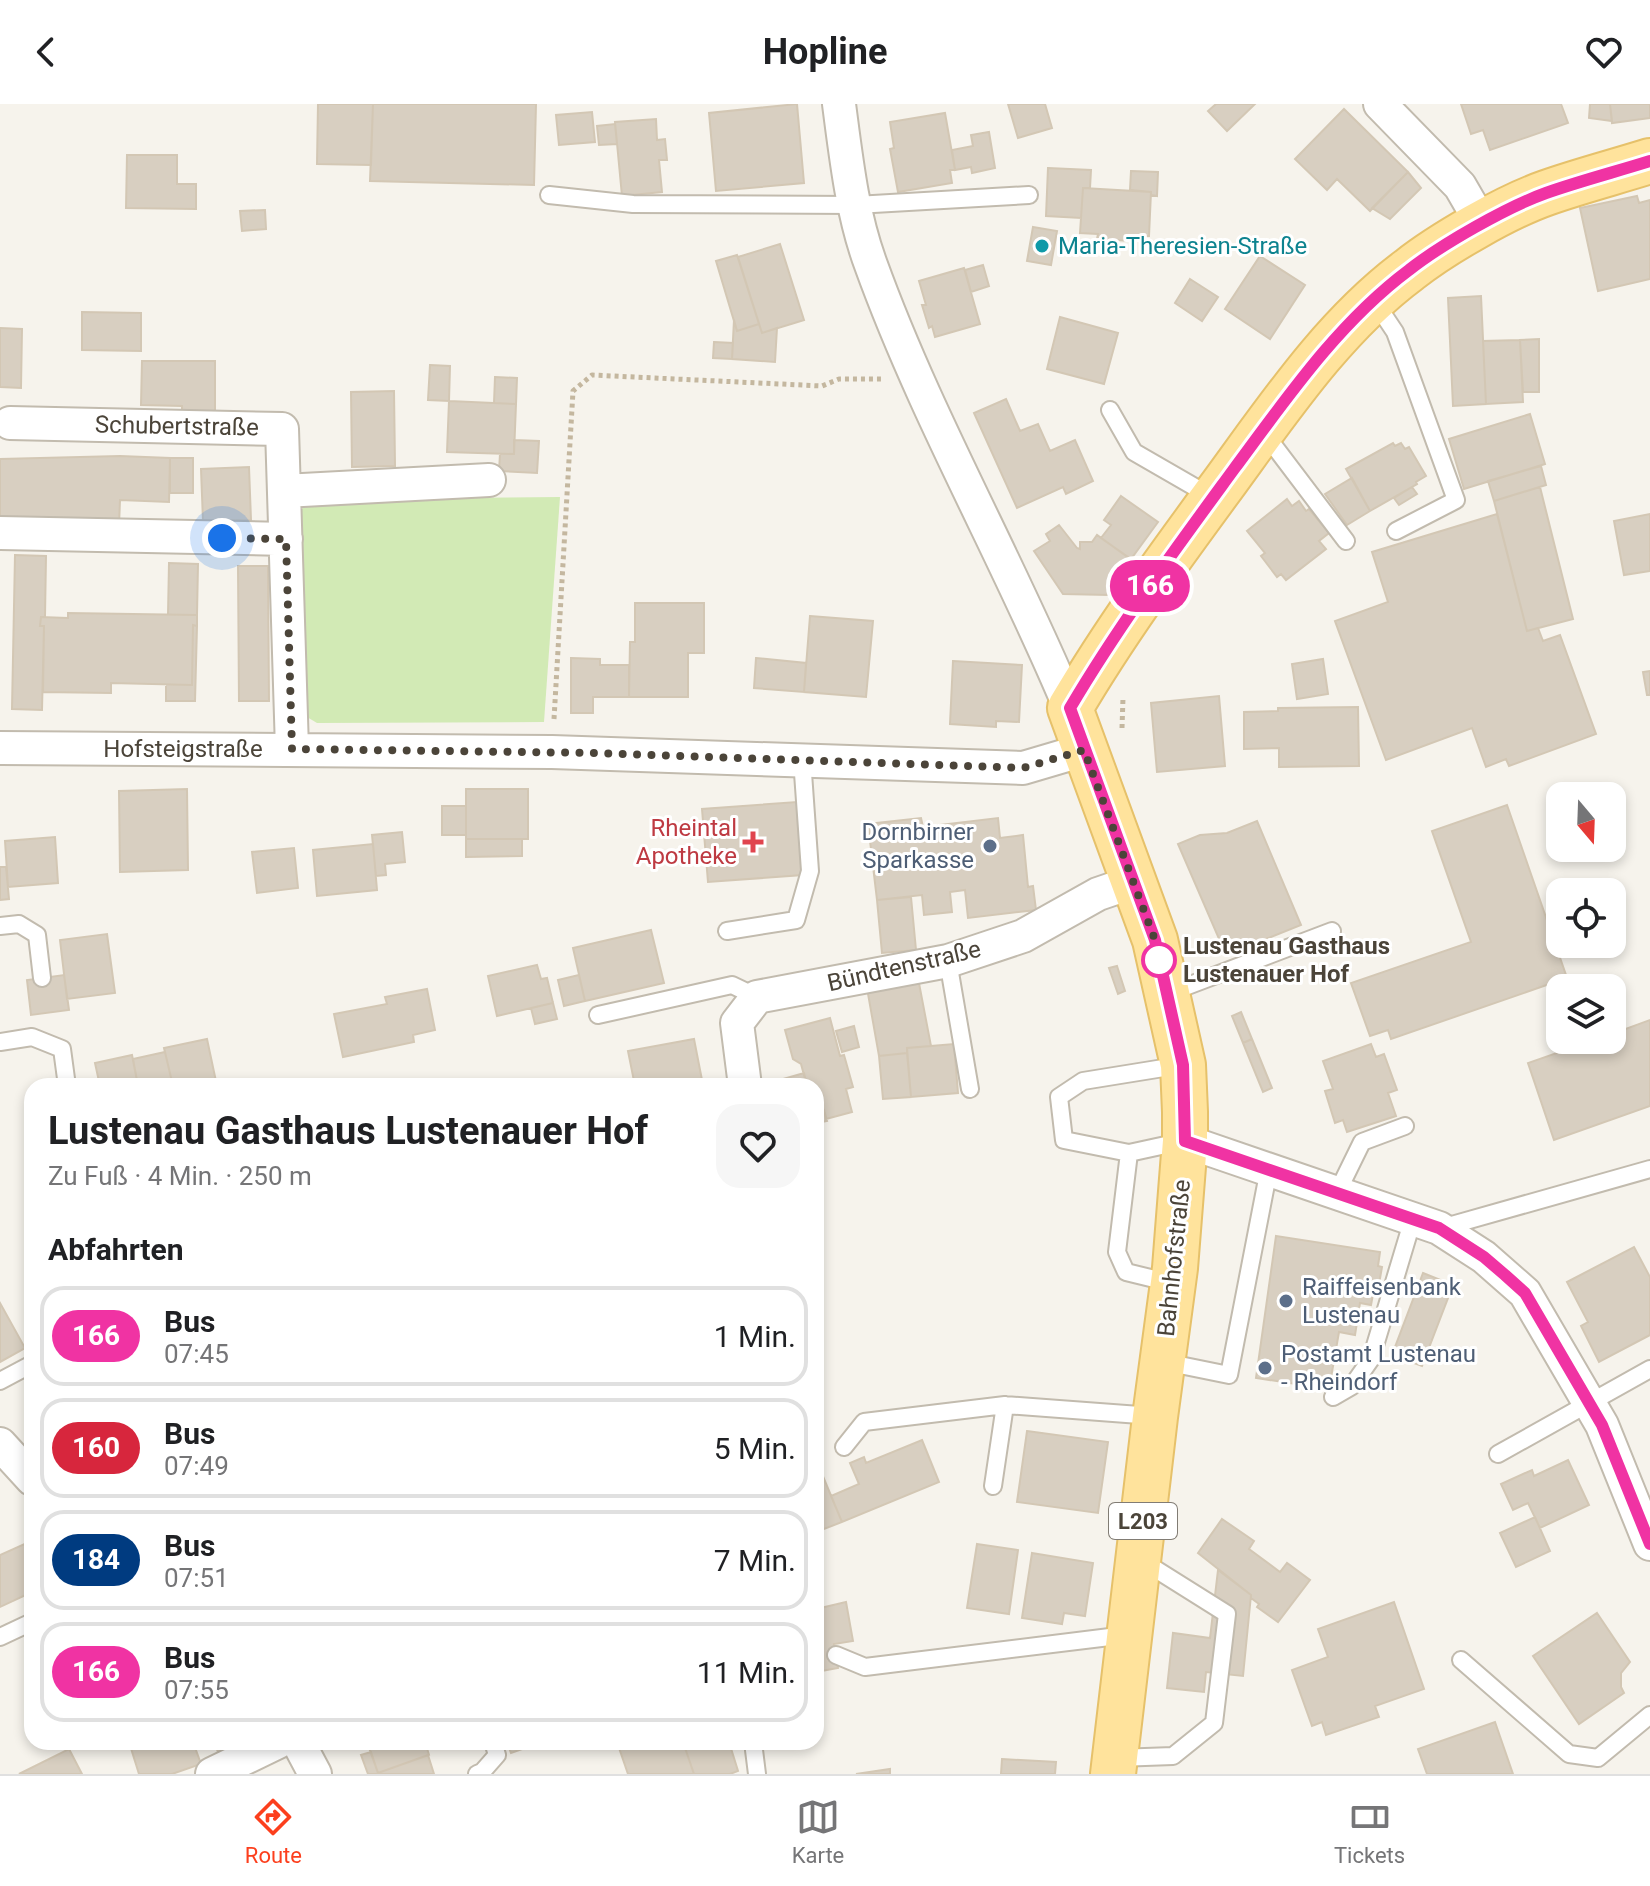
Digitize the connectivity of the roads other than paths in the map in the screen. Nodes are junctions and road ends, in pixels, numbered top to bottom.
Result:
1 (839, 104) edge
2 (1380, 104) edge
3 (1650, 161) edge
4 (549, 195) dead end
5 (1029, 195) dead end
6 (856, 205) junction
7 (1482, 224) junction
8 (1375, 301) junction
9 (1110, 410) dead end
10 (10, 423) dead end
11 (1262, 431) junction
12 (489, 480) dead end
13 (284, 491) junction
14 (1213, 498) junction
15 (1396, 531) dead end
16 (0, 533) edge
17 (286, 539) junction
18 (1346, 541) dead end
19 (1070, 708) junction
20 (1102, 742) junction
21 (0, 748) edge
22 (292, 749) junction
23 (802, 759) junction
24 (1133, 882) junction
25 (0, 926) edge
26 (1331, 930) dead end
27 (727, 931) dead end
28 (948, 961) junction
29 (42, 978) dead end
30 (1167, 993) junction
31 (757, 997) junction
32 (598, 1015) dead end
33 (0, 1042) edge
34 (1183, 1065) junction
35 (66, 1078) edge
36 (744, 1078) edge
37 (970, 1089) dead end
38 (1405, 1126) dead end
39 (1185, 1141) junction
40 (1129, 1153) junction
41 (1269, 1169) junction
42 (1650, 1169) edge
43 (1337, 1193) junction
44 (1426, 1223) junction
45 (1173, 1284) junction
46 (1162, 1361) junction
47 (24, 1368) edge
48 (1650, 1369) edge
49 (0, 1381) edge
50 (1333, 1397) dead end
51 (1589, 1403) junction
52 (1005, 1405) junction
53 (1155, 1417) junction
54 (0, 1444) edge
55 (844, 1447) dead end
56 (1498, 1454) dead end
57 (24, 1470) edge
58 (993, 1486) dead end
59 (1650, 1544) edge
60 (1138, 1558) junction
61 (24, 1626) edge
62 (1130, 1634) junction
63 (0, 1637) edge
64 (836, 1655) dead end
65 (1461, 1660) dead end
66 (1650, 1715) edge
67 (262, 1750) edge
68 (302, 1750) edge
69 (495, 1750) edge
70 (754, 1750) edge
71 (1114, 1766) edge
72 (212, 1774) edge
73 (315, 1774) edge
74 (477, 1774) edge
75 (757, 1774) edge

1 - 6 street
2 - 7 street
3 - 7 main road
4 - 6 lane
5 - 6 lane
6 - 19 street
7 - 8 main road
8 - 11 main road
8 - 15 lane
9 - 14 lane
10 - 13 street, Schubertstraße
11 - 14 main road
11 - 18 lane
12 - 13 street
13 - 17 street, Schubertstraße
14 - 19 main road
16 - 17 street
17 - 22 street, Schubertstraße
19 - 20 main road, Bahnhofstraße / L203
20 - 23 street, Hofsteigstraße
20 - 24 main road, Bahnhofstraße / L203
21 - 22 street, Hofsteigstraße
22 - 23 street, Hofsteigstraße
23 - 27 lane
24 - 28 street, Bündtenstraße
24 - 30 main road, Bahnhofstraße / L203
25 - 29 lane
26 - 30 lane
28 - 31 street, Bündtenstraße
28 - 37 lane
30 - 34 main road, Bahnhofstraße / L203
31 - 32 lane
31 - 36 street
33 - 35 lane
34 - 39 main road, Bahnhofstraße / L203
34 - 40 lane
38 - 43 lane
39 - 40 lane
39 - 41 street
39 - 45 main road, Bahnhofstraße / L203
40 - 45 lane
41 - 43 street
41 - 46 lane
42 - 44 lane
43 - 44 street
44 - 50 lane
44 - 51 street
45 - 46 main road, Bahnhofstraße / L203
46 - 53 main road, Bahnhofstraße / L203
47 - 49 lane
48 - 51 lane
51 - 56 lane
51 - 59 street
52 - 53 lane
52 - 55 lane
52 - 58 lane
53 - 60 main road, Bahnhofstraße / L203
54 - 57 street
60 - 62 main road, Bahnhofstraße / L203
60 - 71 lane
61 - 63 lane
62 - 64 lane
62 - 71 main road, Bahnhofstraße / L203
65 - 66 lane
67 - 72 street
68 - 73 street
69 - 74 lane
70 - 75 lane

